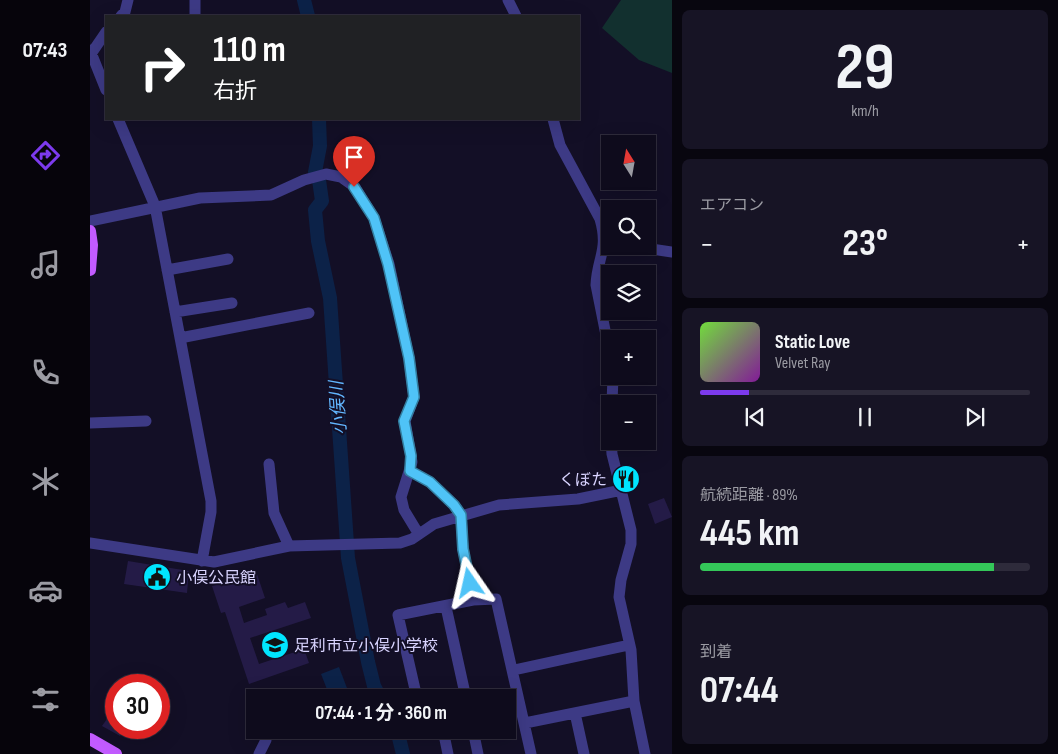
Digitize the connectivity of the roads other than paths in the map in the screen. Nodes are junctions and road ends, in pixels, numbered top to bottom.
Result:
1 (128, 0) edge
2 (195, 0) edge
3 (508, 0) edge
4 (122, 15) edge
5 (195, 15) edge
6 (516, 15) edge
7 (105, 33) edge
8 (91, 52) edge
9 (105, 87) edge
10 (118, 120) edge
11 (553, 120) edge
12 (155, 206) junction
13 (90, 221) edge
14 (601, 223) edge
15 (90, 232) edge
16 (656, 250) edge
17 (672, 252) edge
18 (604, 255) edge
19 (228, 259) dead end
20 (90, 270) edge
21 (167, 270) junction
22 (232, 303) dead end
23 (175, 312) junction
24 (309, 312) dead end
25 (605, 330) edge
26 (180, 338) junction
27 (146, 421) dead end
28 (90, 423) edge
29 (612, 450) edge
30 (269, 464) dead end
31 (410, 471) junction
32 (622, 490) junction
33 (461, 515) junction
34 (418, 533) junction
35 (90, 543) edge
36 (289, 546) junction
37 (202, 561) junction
38 (473, 600) junction
39 (446, 607) junction
40 (630, 645) junction
41 (514, 670) junction
42 (415, 689) edge
43 (464, 689) edge
44 (634, 701) junction
45 (575, 713) junction
46 (525, 723) junction
47 (90, 739) edge
48 (266, 739) edge
49 (445, 739) edge
50 (475, 739) edge
51 (116, 754) edge
52 (259, 754) edge
53 (448, 754) edge
54 (478, 754) edge
55 (532, 754) edge
56 (584, 754) edge
57 (645, 754) edge

1 - 4 street
2 - 5 street
3 - 6 street
7 - 8 street
8 - 9 street
10 - 12 street
11 - 14 street
12 - 13 street
12 - 21 street
12 - 31 street
15 - 20 main road
16 - 17 street
18 - 25 street
19 - 21 street
21 - 23 street
22 - 23 street
23 - 26 street
24 - 26 street
26 - 37 street
27 - 28 street
29 - 32 street
30 - 36 street
31 - 33 street
31 - 34 street
32 - 33 street
32 - 40 street
33 - 34 street
33 - 38 street
34 - 36 street
35 - 37 street
36 - 37 street
38 - 39 street
38 - 41 street
39 - 42 street
39 - 43 street
40 - 41 street
40 - 44 street
41 - 46 street
44 - 45 street
44 - 57 street
45 - 46 street
45 - 56 street
46 - 55 street
47 - 51 main road
48 - 52 street
49 - 53 street
50 - 54 street

